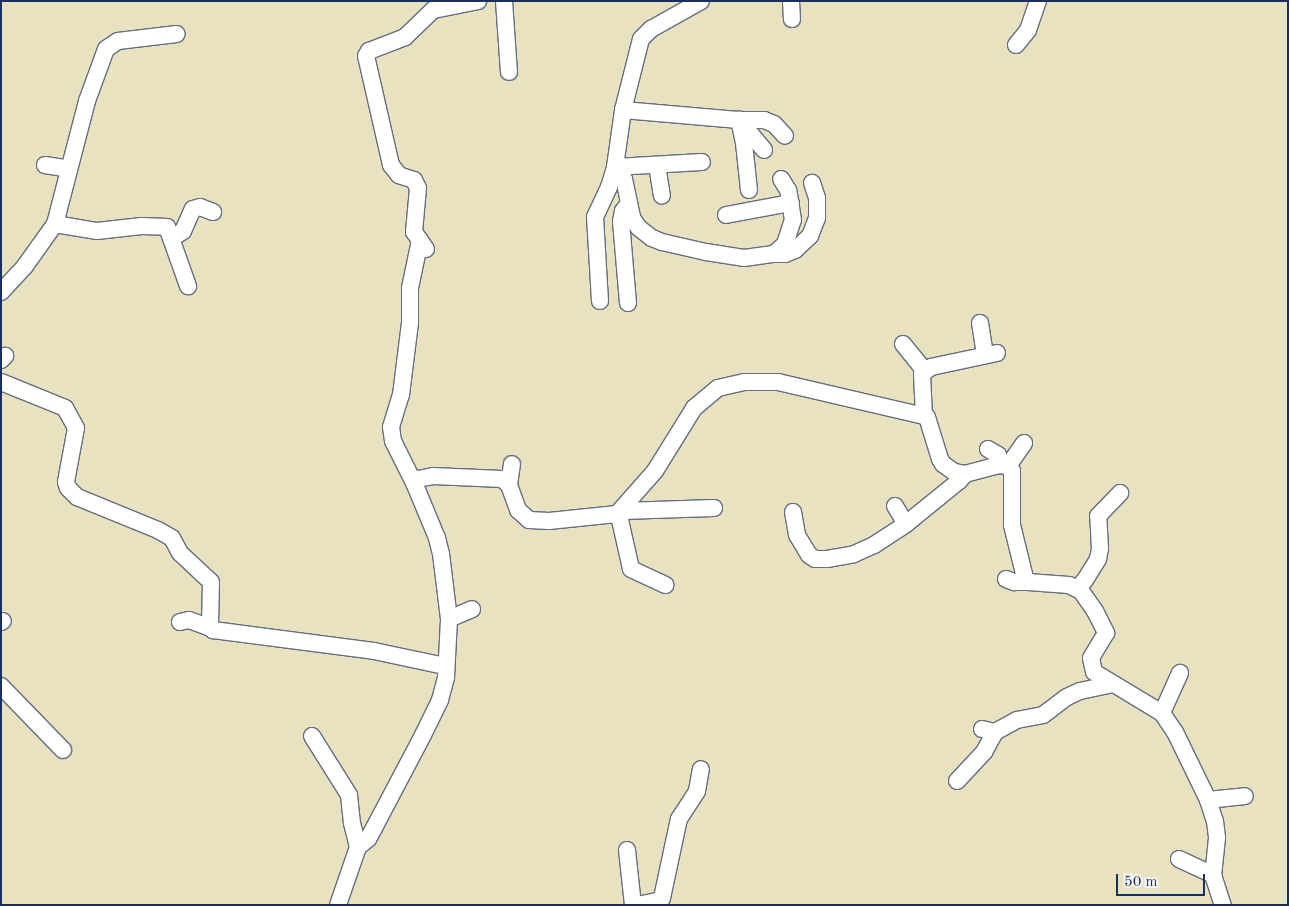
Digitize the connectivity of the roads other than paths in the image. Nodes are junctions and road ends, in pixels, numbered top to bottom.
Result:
1 (478, 1) edge
2 (504, 1) edge
3 (702, 1) edge
4 (791, 1) edge
5 (1038, 1) edge
6 (682, 6) edge
7 (792, 19) dead end
8 (177, 34) dead end
9 (1016, 45) dead end
10 (509, 72) dead end
11 (623, 110) junction
12 (739, 120) junction
13 (785, 136) dead end
14 (764, 150) dead end
15 (702, 162) dead end
16 (45, 165) dead end
17 (657, 165) junction
18 (614, 167) junction
19 (69, 169) junction
20 (781, 179) dead end
21 (812, 183) dead end
22 (749, 190) dead end
23 (662, 196) dead end
24 (629, 203) junction
25 (791, 203) junction
26 (213, 212) dead end
27 (726, 215) dead end
28 (56, 224) junction
29 (172, 238) junction
30 (774, 254) junction
31 (188, 286) dead end
32 (1, 292) edge
33 (600, 301) dead end
34 (628, 303) dead end
35 (980, 323) dead end
36 (903, 344) dead end
37 (924, 370) junction
38 (1, 382) edge
39 (924, 416) junction
40 (1024, 443) dead end
41 (988, 449) dead end
42 (512, 464) dead end
43 (1003, 466) junction
44 (964, 474) junction
45 (415, 485) junction
46 (509, 485) junction
47 (1120, 493) dead end
48 (895, 506) dead end
49 (714, 508) dead end
50 (619, 512) junction
51 (793, 512) dead end
52 (906, 524) junction
53 (1006, 579) dead end
54 (1028, 582) junction
55 (666, 585) dead end
56 (1078, 588) junction
57 (472, 609) dead end
58 (449, 619) junction
59 (180, 622) dead end
60 (211, 628) junction
61 (445, 666) junction
62 (1180, 673) dead end
63 (1112, 684) junction
64 (1, 686) edge
65 (1162, 713) junction
66 (312, 736) dead end
67 (63, 750) dead end
68 (701, 769) dead end
69 (957, 781) dead end
70 (1245, 796) dead end
71 (1208, 800) junction
72 (358, 847) junction
73 (627, 850) dead end
74 (1179, 860) dead end
75 (1213, 875) junction
76 (338, 905) edge
77 (633, 905) edge
78 (637, 905) edge
79 (1223, 905) edge

1 - 45 street
2 - 10 street
3 - 6 street
4 - 7 street
5 - 9 street
6 - 11 street
8 - 19 street
11 - 12 street
11 - 18 street
12 - 13 street
12 - 14 street
12 - 22 street
15 - 17 street
16 - 19 street
17 - 18 street
17 - 23 street
18 - 24 street
18 - 33 street
19 - 28 street
20 - 25 street
21 - 30 street
24 - 30 street
24 - 34 street
25 - 27 street
25 - 30 street
26 - 29 street
28 - 29 street
28 - 32 street
29 - 31 street
35 - 37 street
36 - 37 street
37 - 39 street
38 - 60 street
39 - 44 street
39 - 50 street
40 - 43 street
41 - 43 street
42 - 46 street
43 - 44 street
43 - 54 street
44 - 52 street
45 - 46 street
45 - 58 street
46 - 50 street
47 - 56 street
48 - 52 street
49 - 50 street
50 - 55 street
51 - 52 street
53 - 54 street
54 - 56 street
56 - 63 street
57 - 58 street
58 - 61 street
59 - 60 street
60 - 61 street
61 - 72 street
62 - 65 street
63 - 65 street
63 - 69 street
64 - 67 street
65 - 71 street
66 - 72 street
68 - 78 street
70 - 71 street
71 - 75 street
72 - 76 street
73 - 77 street
74 - 75 street
75 - 79 street

